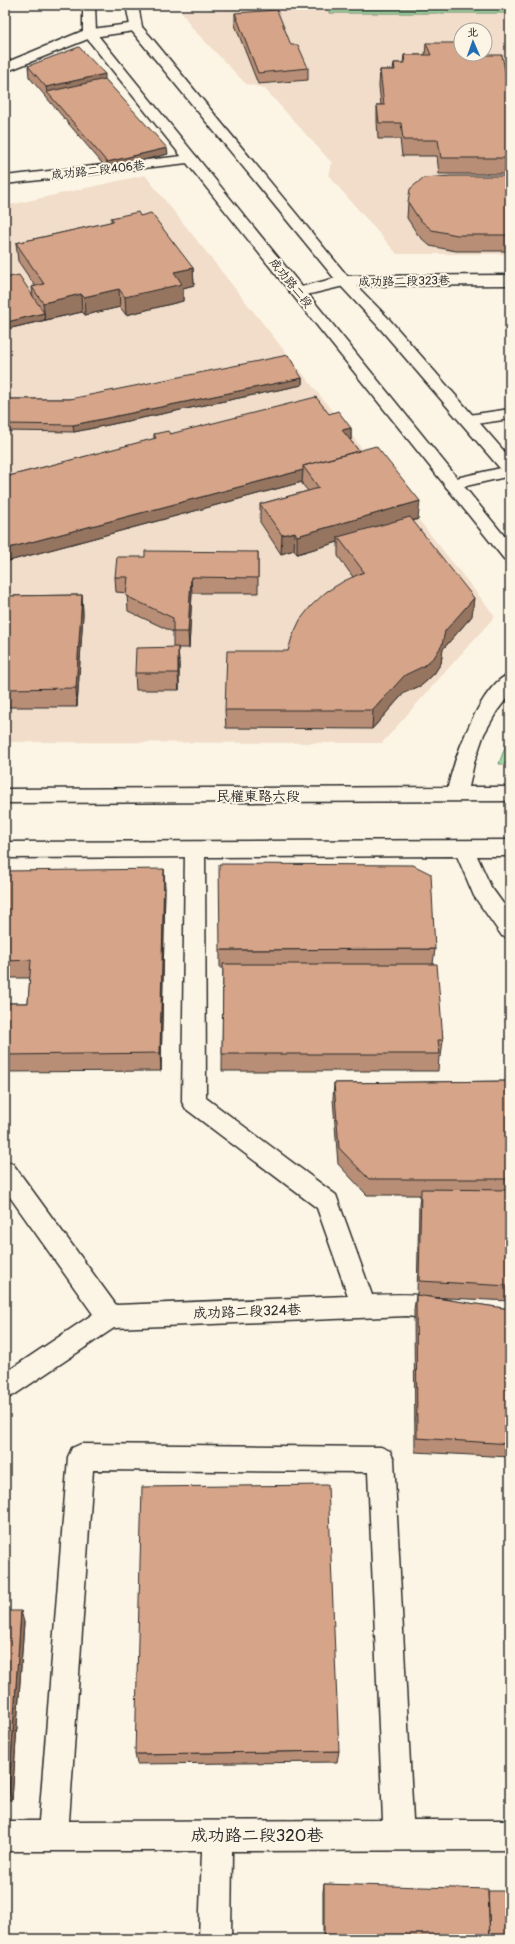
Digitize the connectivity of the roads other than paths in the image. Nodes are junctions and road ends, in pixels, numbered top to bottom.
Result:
1 (89, 5) edge
2 (132, 5) edge
3 (136, 27) junction
4 (90, 33) junction
5 (5, 68) edge
6 (191, 159) junction
7 (5, 180) edge
8 (510, 280) edge
9 (344, 281) junction
10 (298, 292) junction
11 (510, 414) edge
12 (469, 420) junction
13 (510, 470) edge
14 (453, 484) junction
15 (510, 555) edge
16 (510, 681) edge
17 (510, 794) edge
18 (457, 795) junction
19 (5, 796) edge
20 (510, 848) edge
21 (464, 849) junction
22 (5, 850) edge
23 (195, 850) junction
24 (510, 930) edge
25 (5, 1171) edge
26 (364, 1307) junction
27 (463, 1313) edge
28 (110, 1317) junction
29 (5, 1387) edge
30 (217, 1835) junction
31 (399, 1835) junction
32 (510, 1835) edge
33 (5, 1836) edge
34 (53, 1836) junction
35 (215, 1939) edge

1 - 4 main road
2 - 3 main road
3 - 4 main road
3 - 9 main road
4 - 5 main road
4 - 6 main road, 成功路二段
6 - 7 main road, 成功路二段406巷
6 - 10 main road, 成功路二段
8 - 9 main road, 成功路二段323巷
9 - 10 main road, 成功路二段323巷
9 - 12 main road
10 - 14 main road, 成功路二段
11 - 12 main road
12 - 13 main road
13 - 14 main road
14 - 15 main road, 成功路二段
16 - 18 main road
17 - 18 main road, 民權東路六段
18 - 19 main road, 民權東路六段
20 - 21 main road
21 - 23 main road
21 - 24 main road
22 - 23 main road
23 - 26 main road
25 - 28 main road
26 - 27 main road, 成功路二段324巷
26 - 28 main road, 成功路二段324巷
28 - 29 main road
30 - 31 main road, 成功路二段320巷
30 - 34 main road, 成功路二段320巷
30 - 35 main road
31 - 32 main road, 成功路二段320巷
31 - 34 main road
33 - 34 main road, 成功路二段320巷

